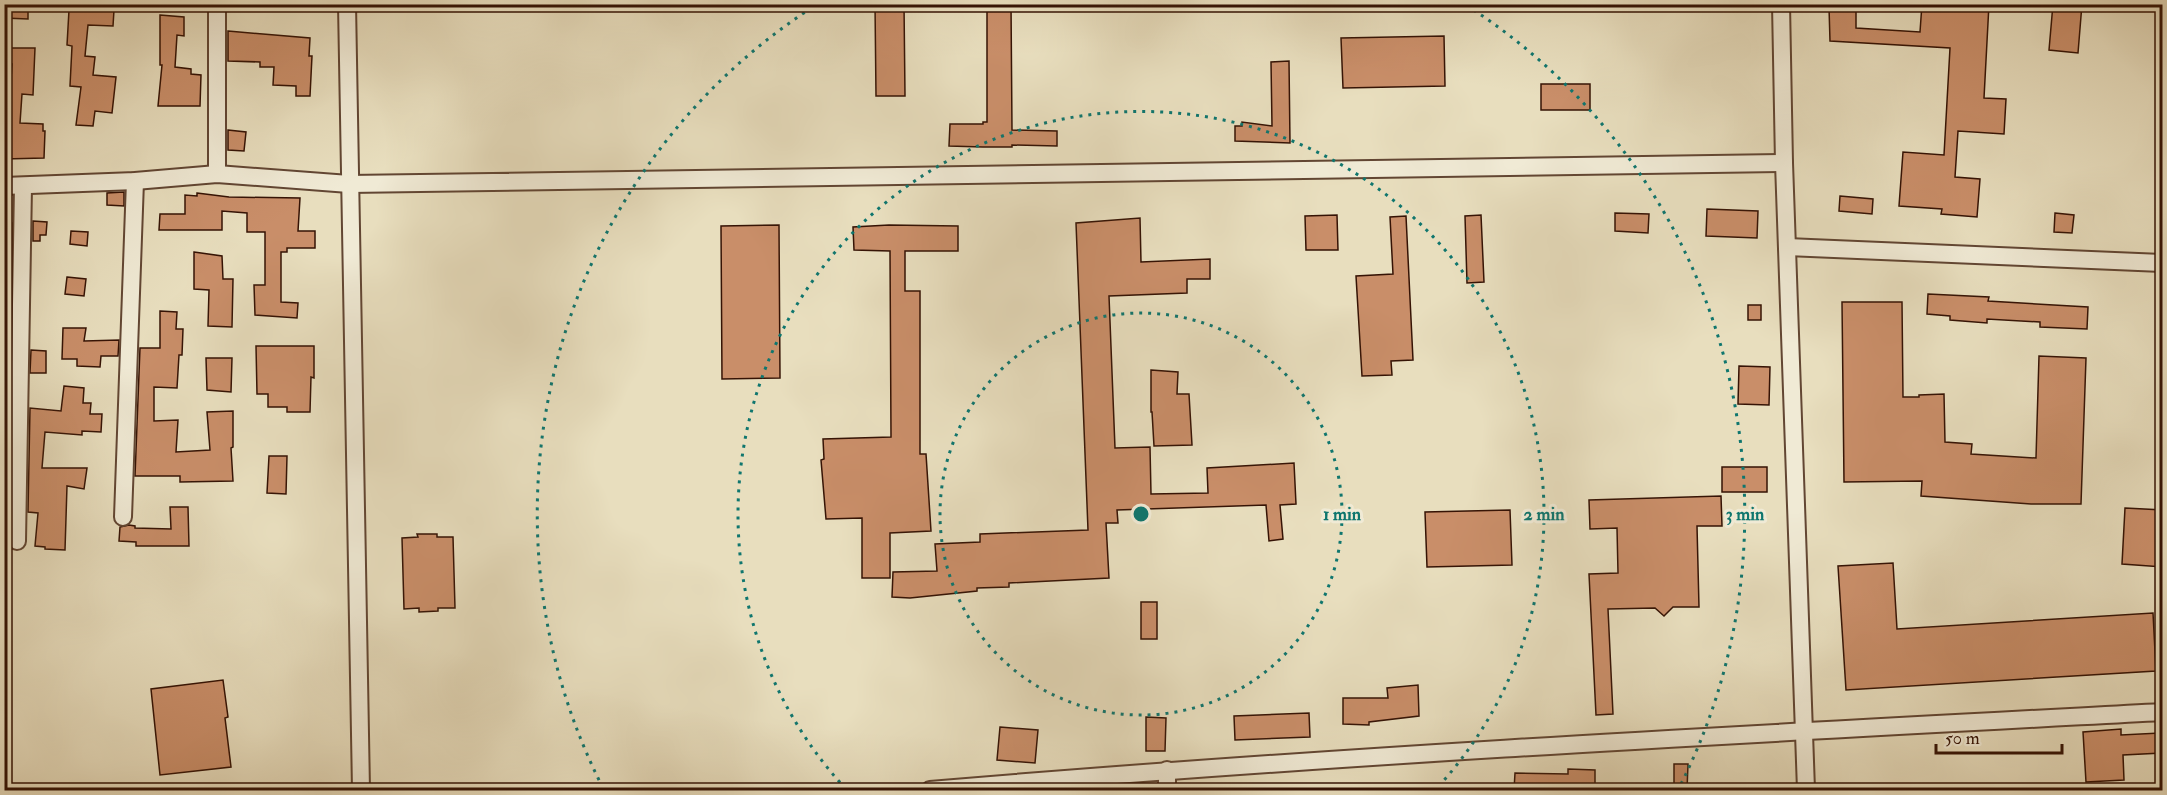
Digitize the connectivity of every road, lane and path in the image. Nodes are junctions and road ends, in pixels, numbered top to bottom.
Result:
1 (217, 4) edge
2 (347, 4) edge
3 (1781, 4) edge
4 (1784, 164) junction
5 (217, 174) junction
6 (135, 181) junction
7 (350, 184) junction
8 (4, 186) edge
9 (23, 186) junction
10 (1787, 247) junction
11 (2163, 263) edge
12 (123, 517) dead end
13 (17, 541) dead end
14 (2163, 712) edge
15 (1804, 731) junction
16 (1167, 770) junction
17 (362, 790) edge
18 (930, 790) edge
19 (1167, 790) edge
20 (1806, 790) edge

1 - 5 street
2 - 7 street
3 - 4 street
4 - 7 street
4 - 10 street
5 - 6 street
5 - 7 street
6 - 9 street
6 - 12 street
7 - 17 street
8 - 9 street
9 - 13 street
10 - 11 street
10 - 15 street
14 - 15 street
15 - 16 street
15 - 20 street
16 - 18 street
16 - 19 street

